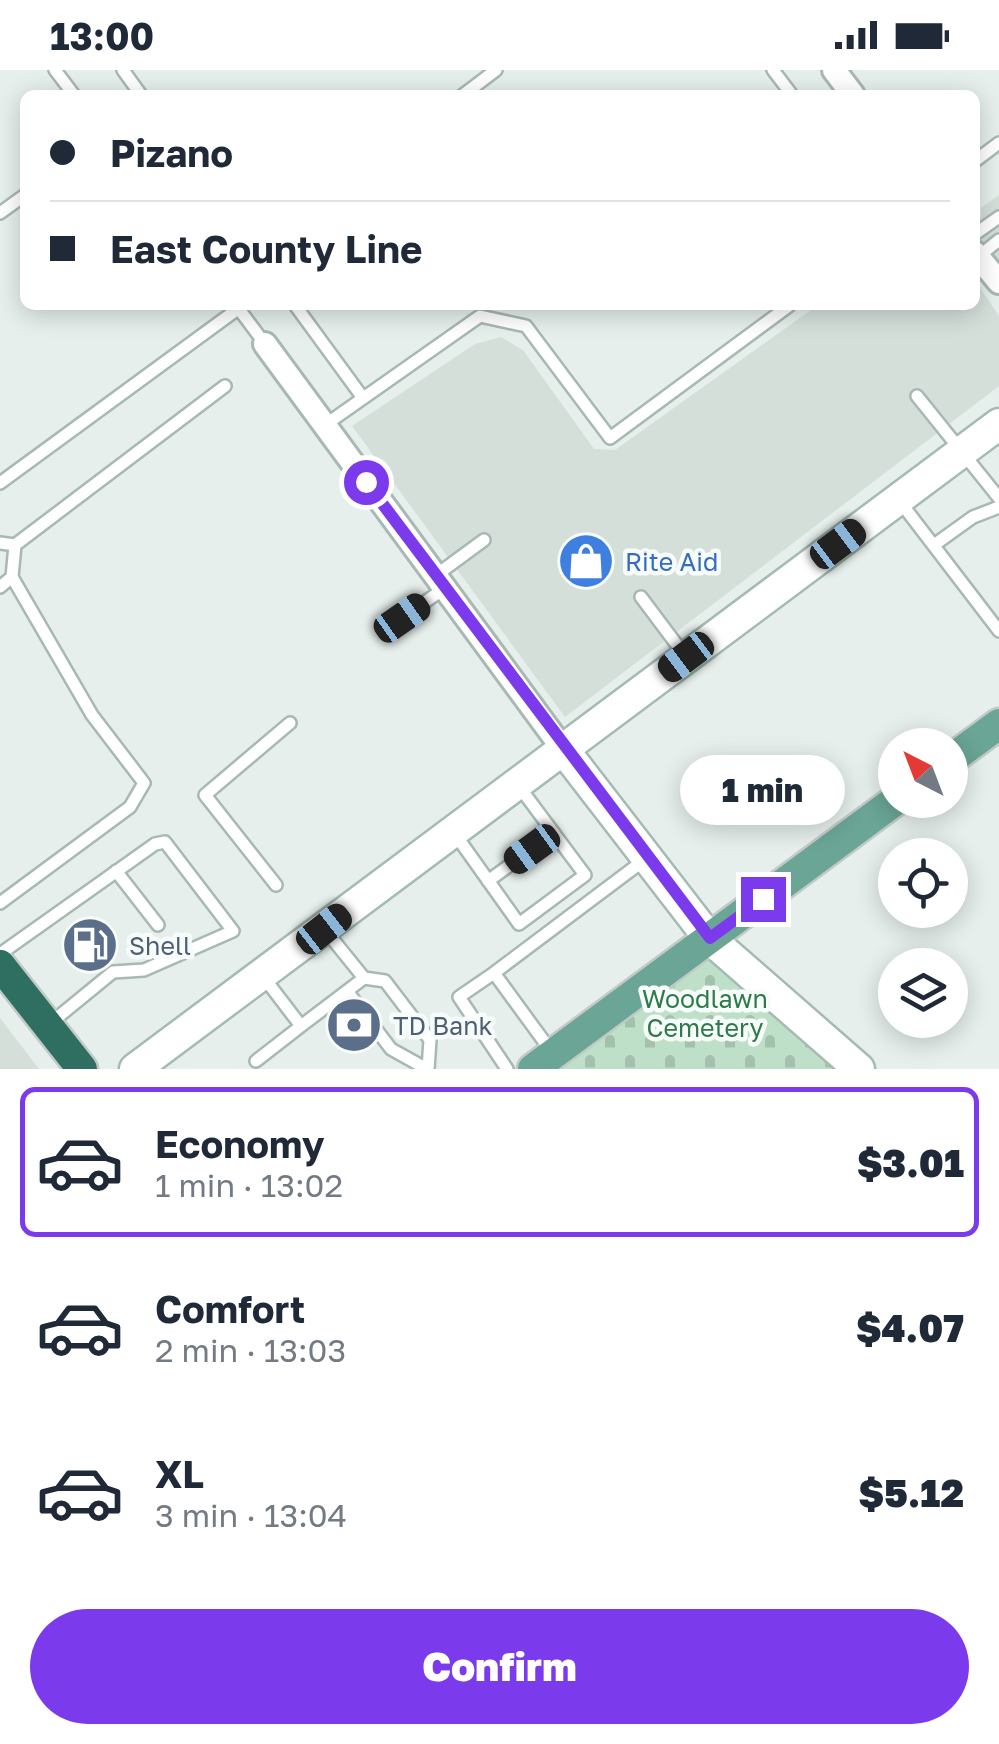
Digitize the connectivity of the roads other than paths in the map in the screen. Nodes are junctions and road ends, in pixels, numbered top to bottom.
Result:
1 (122, 70) edge
2 (496, 70) edge
3 (773, 70) edge
4 (137, 90) edge
5 (470, 90) edge
6 (788, 90) edge
7 (999, 216) edge
8 (980, 242) edge
9 (980, 254) edge
10 (999, 282) edge
11 (233, 310) edge
12 (239, 310) edge
13 (299, 310) edge
14 (783, 310) edge
15 (265, 344) joint
16 (225, 386) dead end
17 (917, 396) dead end
18 (363, 398) junction
19 (325, 426) junction
20 (996, 432) edge
21 (959, 454) junction
22 (0, 484) edge
23 (999, 498) edge
24 (898, 499) junction
25 (999, 507) edge
26 (484, 540) dead end
27 (0, 543) edge
28 (15, 545) junction
29 (934, 546) junction
30 (12, 577) junction
31 (440, 582) junction
32 (0, 587) edge
33 (641, 597) dead end
34 (402, 618) dead end
35 (999, 631) edge
36 (686, 657) junction
37 (290, 723) dead end
38 (999, 724) edge
39 (968, 747) edge
40 (564, 749) junction
41 (517, 783) junction
42 (878, 813) edge
43 (452, 831) junction
44 (554, 832) junction
45 (647, 858) junction
46 (116, 871) junction
47 (488, 881) junction
48 (276, 885) dead end
49 (0, 903) edge
50 (158, 925) dead end
51 (324, 929) junction
52 (710, 938) junction
53 (170, 942) dead end
54 (179, 954) junction
55 (1, 964) edge
56 (494, 972) junction
57 (262, 976) junction
58 (364, 978) junction
59 (347, 991) junction
60 (47, 1026) junction
61 (301, 1026) junction
62 (256, 1061) dead end
63 (543, 1062) edge
64 (82, 1069) edge
65 (135, 1069) edge
66 (428, 1069) edge
67 (507, 1069) edge
68 (859, 1069) edge

1 - 4 lane
2 - 5 lane
3 - 6 lane
7 - 8 lane
9 - 10 street
11 - 22 lane
12 - 15 lane
13 - 18 lane
14 - 18 lane
15 - 19 street
16 - 28 lane
17 - 21 lane
18 - 19 lane
19 - 31 street
20 - 21 street
21 - 23 lane
21 - 24 street
24 - 29 lane
24 - 36 street
25 - 29 lane
26 - 31 lane
27 - 28 lane
28 - 30 lane
29 - 35 lane
30 - 32 lane
30 - 49 lane
31 - 34 lane
31 - 40 street
33 - 36 lane
36 - 40 street
37 - 48 lane
38 - 39 main road
40 - 41 street
40 - 45 street
41 - 43 street
41 - 44 lane
42 - 52 main road
43 - 47 lane
43 - 51 street
44 - 47 lane
44 - 47 lane
45 - 52 street
45 - 56 lane
46 - 50 lane
46 - 54 lane
46 - 55 lane
51 - 57 street
51 - 58 lane
52 - 63 main road
52 - 68 street
53 - 54 lane
54 - 60 lane
55 - 60 highway
56 - 63 lane
56 - 67 lane
57 - 61 lane
57 - 65 street
58 - 59 lane
58 - 66 lane
59 - 61 lane
59 - 66 lane
60 - 64 highway
61 - 62 lane

